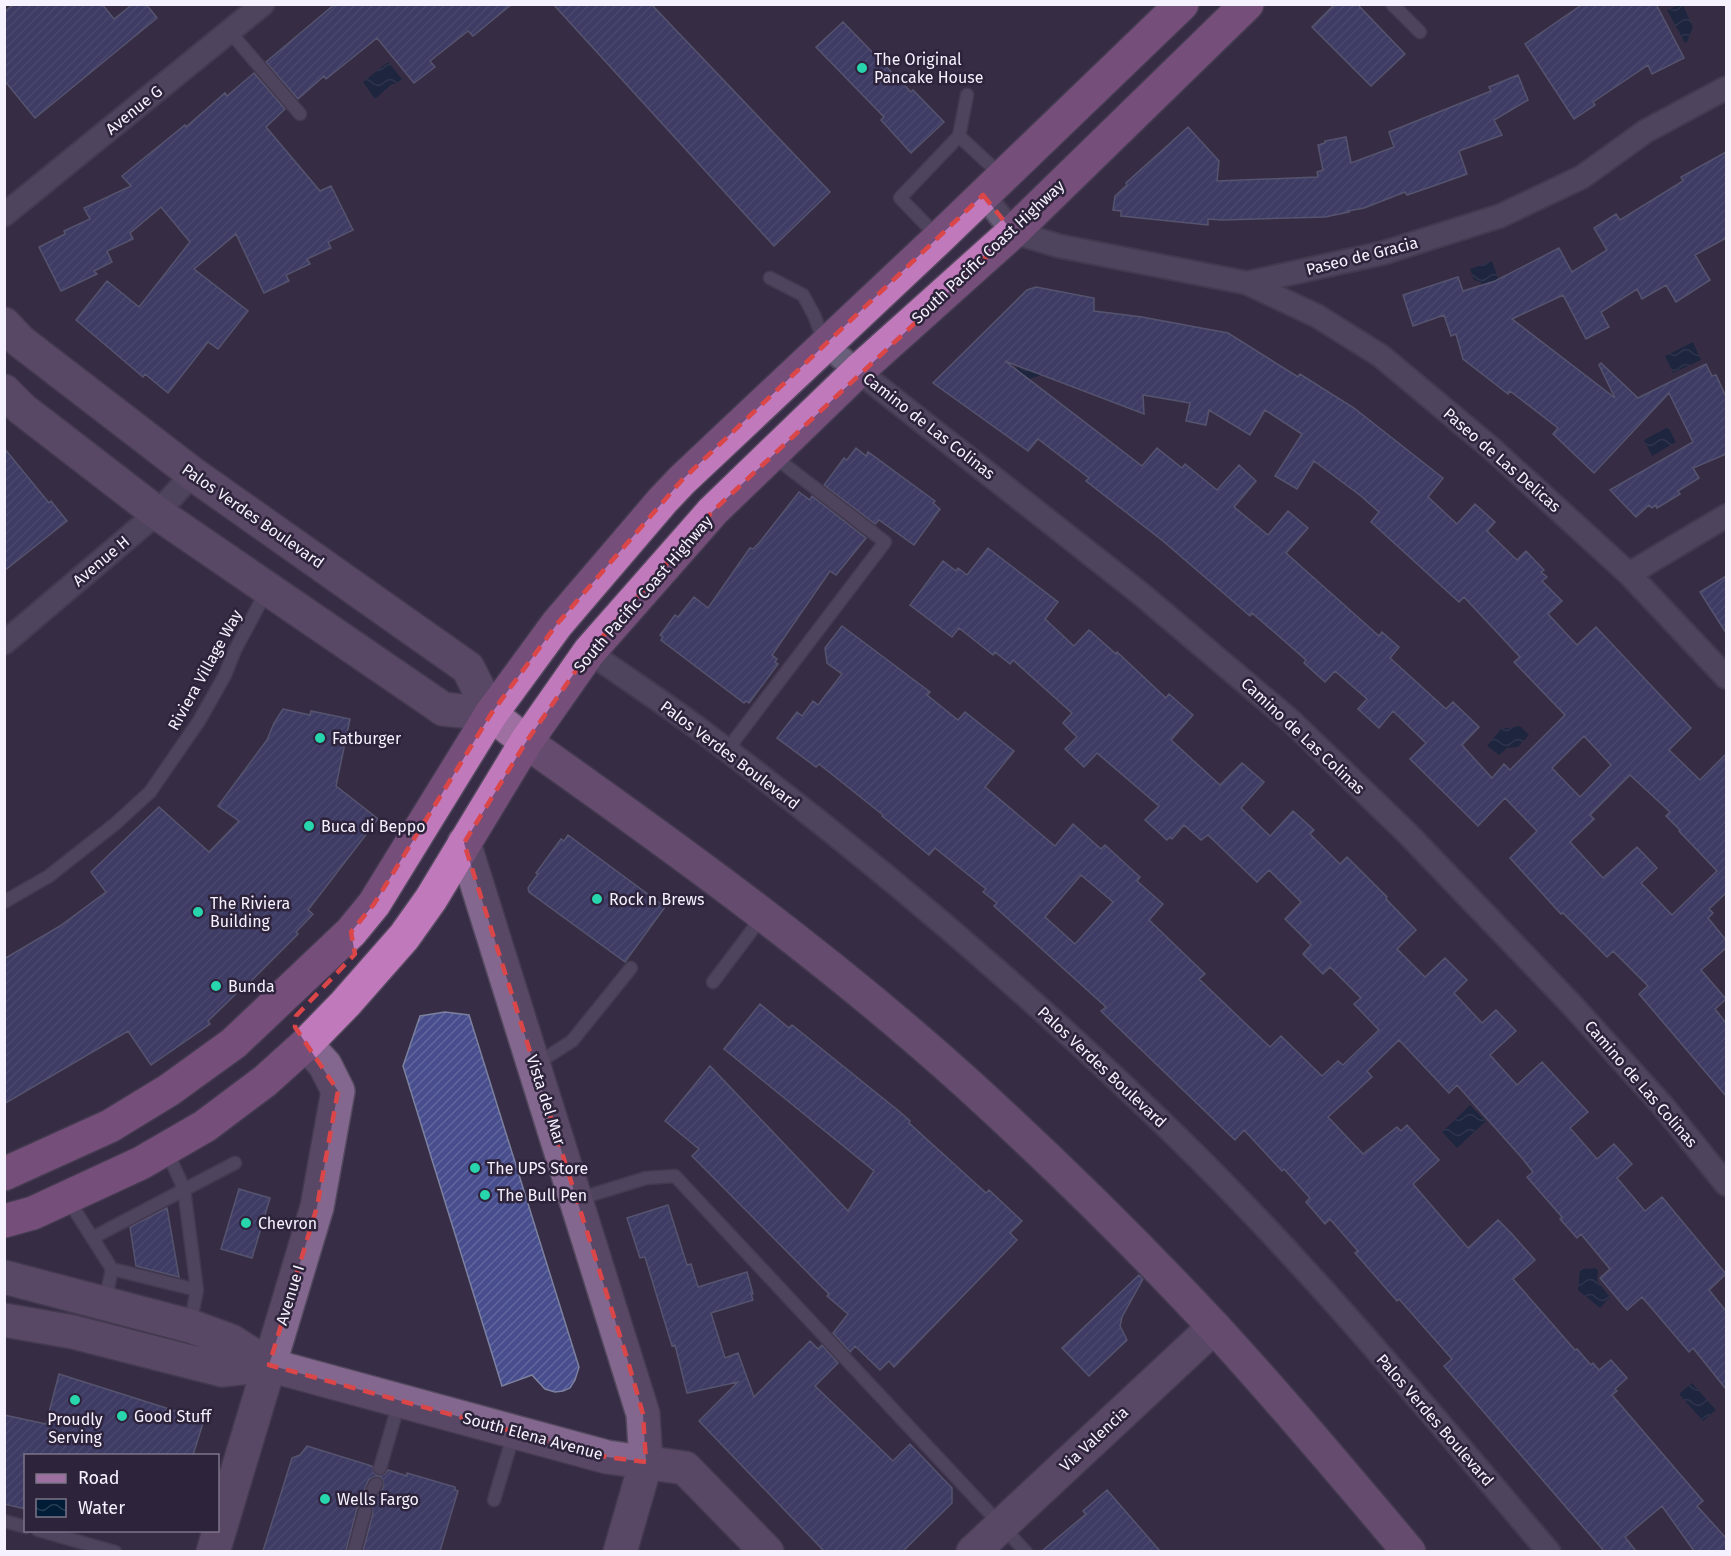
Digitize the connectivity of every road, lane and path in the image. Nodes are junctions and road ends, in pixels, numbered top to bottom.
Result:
1 (263, 4) edge
2 (1247, 4) edge
3 (1392, 4) edge
4 (1170, 11) edge
5 (230, 32) junction
6 (1420, 32) dead end
7 (1726, 88) edge
8 (967, 94) dead end
9 (300, 114) dead end
10 (959, 136) junction
11 (993, 186) junction
12 (4, 215) edge
13 (1013, 232) junction
14 (939, 238) junction
15 (770, 278) dead end
16 (1247, 283) junction
17 (4, 324) edge
18 (825, 345) junction
19 (858, 371) junction
20 (4, 392) edge
21 (771, 455) junction
22 (193, 474) junction
23 (157, 513) junction
24 (1726, 516) edge
25 (1629, 574) junction
26 (268, 589) junction
27 (4, 643) edge
28 (589, 652) junction
29 (1726, 677) edge
30 (491, 714) junction
31 (526, 742) junction
32 (727, 750) junction
33 (464, 843) junction
34 (4, 902) edge
35 (765, 914) junction
36 (351, 932) junction
37 (631, 968) dead end
38 (713, 982) dead end
39 (306, 1044) junction
40 (535, 1065) junction
41 (166, 1148) junction
42 (235, 1163) dead end
43 (4, 1174) edge
44 (1726, 1184) edge
45 (184, 1189) junction
46 (66, 1197) junction
47 (577, 1200) junction
48 (4, 1221) edge
49 (92, 1238) junction
50 (112, 1269) junction
51 (4, 1277) edge
52 (196, 1290) junction
53 (105, 1304) junction
54 (4, 1320) edge
55 (190, 1326) junction
56 (1214, 1327) junction
57 (269, 1365) junction
58 (400, 1400) junction
59 (515, 1431) junction
60 (646, 1462) junction
61 (380, 1468) dead end
62 (494, 1500) dead end
63 (365, 1512) dead end
64 (4, 1521) edge
65 (1002, 1525) junction
66 (24, 1526) edge
67 (219, 1531) edge
68 (45, 1532) edge
69 (219, 1532) edge
70 (115, 1551) edge
71 (213, 1551) edge
72 (354, 1551) edge
73 (620, 1551) edge
74 (767, 1551) edge
75 (973, 1551) edge
76 (1026, 1551) edge
77 (1410, 1551) edge
78 (1549, 1551) edge

1 - 5 street, Avenue G
2 - 13 highway, South Pacific Coast Highway
3 - 6 lane
4 - 11 highway
5 - 9 lane
5 - 12 street, Avenue G
7 - 16 street, Paseo de Gracia
8 - 10 lane
10 - 11 lane
10 - 14 lane
11 - 13 street
11 - 14 highway
13 - 16 street, Paseo de Gracia
13 - 19 highway, South Pacific Coast Highway
14 - 18 highway
15 - 18 lane
16 - 25 street, Paseo de Las Delicas
17 - 22 street, Palos Verdes Boulevard
18 - 19 street, Camino de Las Colinas
18 - 30 highway
19 - 21 highway, South Pacific Coast Highway
19 - 44 street, Camino de Las Colinas
20 - 23 street
21 - 28 highway, South Pacific Coast Highway
21 - 32 lane
22 - 23 street, Avenue H
22 - 30 street, Palos Verdes Boulevard
23 - 26 street
23 - 27 street, Avenue H
24 - 25 street
25 - 29 street, Paseo de Las Delicas
26 - 30 street
26 - 34 lane, Riviera Village Way
28 - 31 highway, South Pacific Coast Highway
28 - 32 street, Palos Verdes Boulevard
30 - 31 main road, Palos Verdes Boulevard
30 - 36 highway
31 - 33 highway, South Pacific Coast Highway
31 - 35 main road, Palos Verdes Boulevard
32 - 78 street, Palos Verdes Boulevard
33 - 39 highway, South Pacific Coast Highway
33 - 40 street, Vista del Mar
35 - 38 lane
35 - 56 main road, Palos Verdes Boulevard
36 - 39 highway
36 - 43 highway
37 - 40 lane
39 - 41 highway, South Pacific Coast Highway
39 - 57 street, Avenue I
40 - 47 street, Vista del Mar
41 - 45 lane
41 - 46 highway, South Pacific Coast Highway
42 - 45 lane
45 - 49 lane
45 - 52 lane
46 - 48 highway, South Pacific Coast Highway
46 - 49 lane
47 - 60 street, Vista del Mar
47 - 65 lane
49 - 50 lane
50 - 52 lane
50 - 53 lane
51 - 53 street, South Elena Avenue
52 - 55 lane
53 - 55 street, South Elena Avenue
54 - 57 street, South Elena Avenue
55 - 57 street, South Elena Avenue
56 - 65 street, Via Valencia
56 - 77 main road, Palos Verdes Boulevard
57 - 58 street, South Elena Avenue
57 - 67 street, Avenue I
58 - 59 street, South Elena Avenue
58 - 61 lane
59 - 60 street, South Elena Avenue
59 - 62 lane
60 - 73 street, Vista del Mar
60 - 74 street, South Elena Avenue
63 - 72 lane
64 - 66 lane
65 - 75 street, Via Valencia
65 - 76 lane
68 - 70 lane
69 - 71 street, Avenue I

